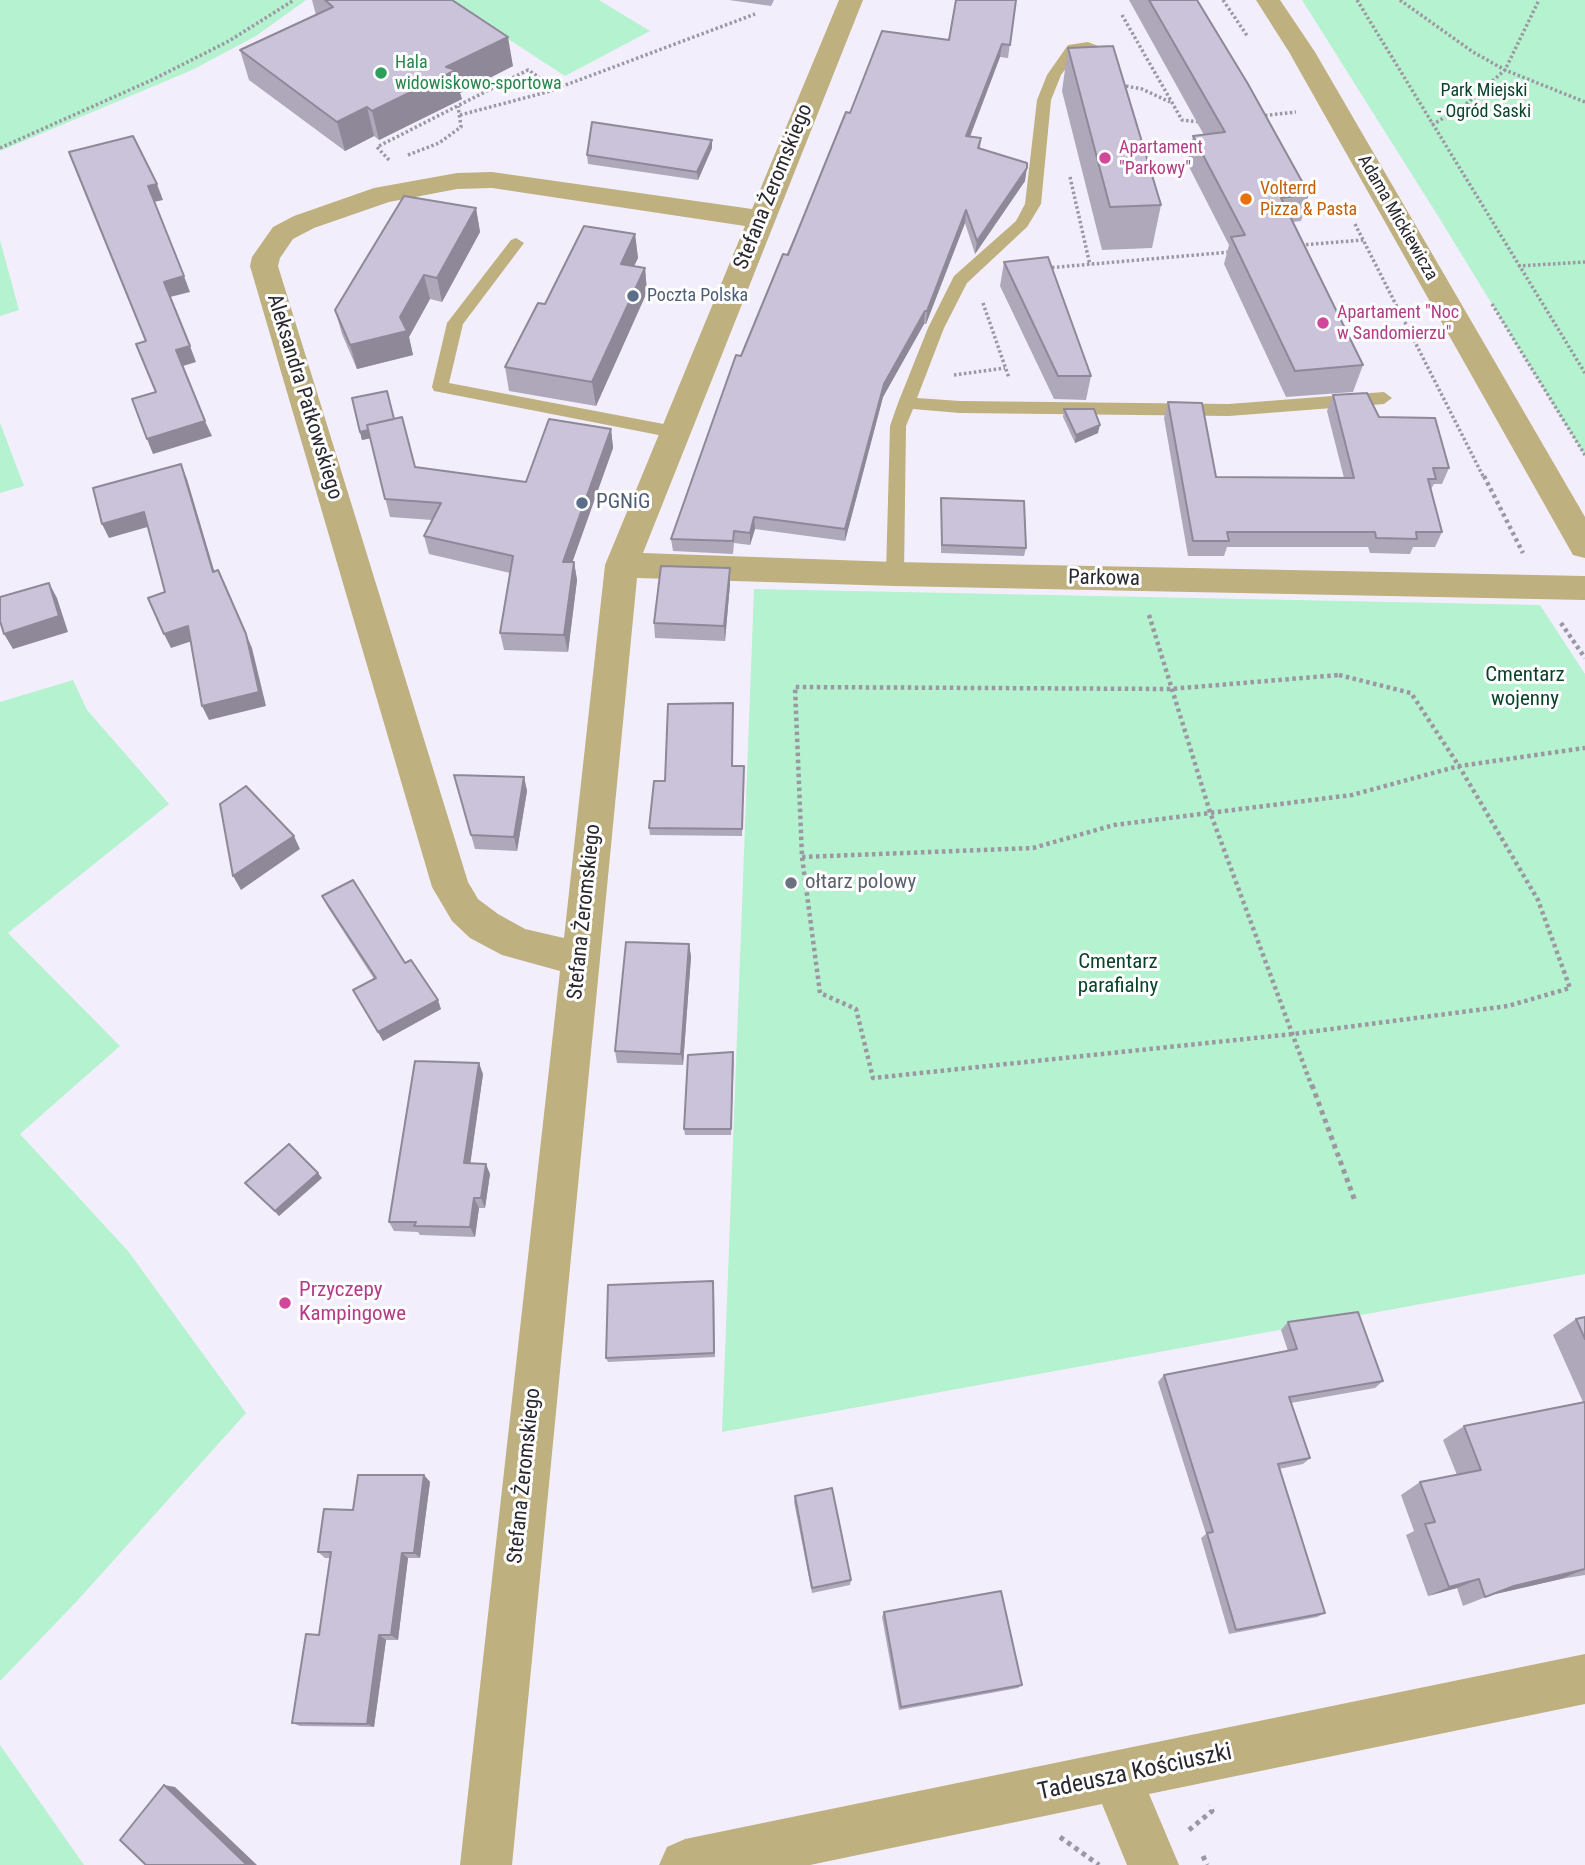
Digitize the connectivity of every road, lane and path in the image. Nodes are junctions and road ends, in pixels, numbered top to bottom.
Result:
1 (294, 0) edge
2 (851, 0) edge
3 (1223, 0) edge
4 (1268, 0) edge
5 (1357, 0) edge
6 (1400, 0) edge
7 (1539, 0) edge
8 (755, 14) dead end
9 (1122, 15) dead end
10 (1253, 45) dead end
11 (1504, 70) junction
12 (1112, 84) joint
13 (557, 89) junction
14 (1290, 101) dead end
15 (1171, 102) junction
16 (1585, 102) edge
17 (458, 106) junction
18 (460, 115) junction
19 (1259, 116) edge
20 (1209, 121) edge
21 (1432, 125) junction
22 (0, 148) edge
23 (403, 157) dead end
24 (412, 188) junction
25 (1352, 216) dead end
26 (761, 219) junction
27 (1363, 240) junction
28 (516, 243) dead end
29 (1295, 246) edge
30 (1240, 251) edge
31 (1585, 262) edge
32 (1518, 267) junction
33 (1038, 269) edge
34 (981, 295) dead end
35 (1006, 368) junction
36 (919, 370) junction
37 (1585, 373) edge
38 (1384, 398) dead end
39 (906, 403) junction
40 (1019, 408) junction
41 (674, 432) junction
42 (1585, 546) edge
43 (1526, 558) dead end
44 (622, 565) junction
45 (895, 574) junction
46 (1585, 588) edge
47 (1148, 610) dead end
48 (1560, 621) dead end
49 (1585, 658) edge
50 (1170, 689) junction
51 (1585, 748) edge
52 (1459, 766) junction
53 (1210, 812) junction
54 (802, 858) junction
55 (579, 957) junction
56 (1293, 1034) junction
57 (1355, 1201) dead end
58 (1585, 1679) edge
59 (1116, 1776) junction
60 (1209, 1802) dead end
61 (1055, 1834) dead end
62 (1168, 1849) edge
63 (486, 1865) edge
64 (685, 1865) edge
65 (1099, 1865) edge

1 - 22 path
2 - 26 street, Stefana Żeromskiego
3 - 10 path
4 - 42 street, Adama Mickiewicza
5 - 21 path
6 - 11 path
7 - 11 path
8 - 13 path
9 - 15 path
11 - 16 path
11 - 21 path
12 - 15 path
12 - 36 lane
13 - 17 path
13 - 18 path
14 - 19 path
15 - 20 path
17 - 18 path
17 - 24 path
18 - 23 path
21 - 32 path
24 - 26 street, Aleksandra Patkowskiego
24 - 55 street, Aleksandra Patkowskiego
25 - 27 path
26 - 41 street, Stefana Żeromskiego
27 - 29 path
27 - 43 path
28 - 41 lane
30 - 33 path
31 - 32 path
32 - 37 path
34 - 35 path
35 - 36 path
35 - 40 path
36 - 39 lane
38 - 40 lane
39 - 40 lane
39 - 45 lane
41 - 44 street, Stefana Żeromskiego
44 - 45 street, Parkowa
44 - 55 street, Stefana Żeromskiego
45 - 46 street, Parkowa
47 - 50 path
48 - 49 path
50 - 52 path
50 - 53 path
50 - 54 path
51 - 52 path
52 - 53 path
52 - 56 path
53 - 54 path
53 - 56 path
54 - 56 path
55 - 63 street, Stefana Żeromskiego
56 - 57 path
58 - 59 street, Tadeusza Kościuszki
59 - 62 street
59 - 64 street, Tadeusza Kościuszki
60 - 62 path
61 - 65 path

